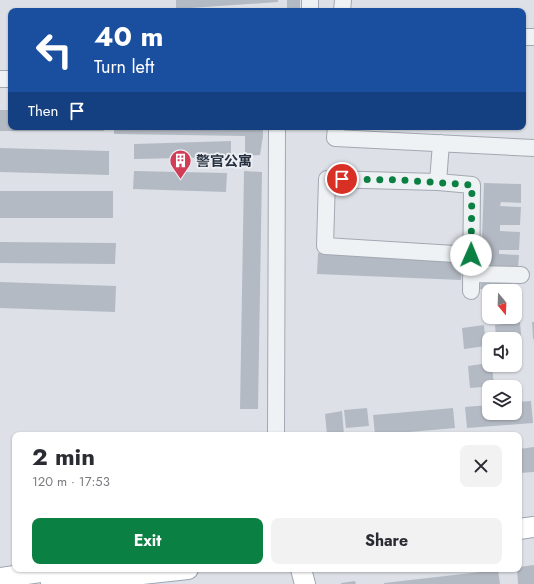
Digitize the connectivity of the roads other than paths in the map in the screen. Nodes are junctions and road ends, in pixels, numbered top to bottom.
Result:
1 (277, 130) edge
2 (336, 130) edge
3 (441, 144) junction
4 (534, 148) edge
5 (438, 182) junction
6 (471, 255) junction
7 (471, 274) junction
8 (521, 275) dead end
9 (471, 291) dead end
10 (276, 432) edge
11 (534, 514) edge
12 (522, 516) edge
13 (534, 527) edge
14 (522, 529) edge
15 (41, 572) edge
16 (161, 572) edge
17 (291, 572) edge
18 (302, 572) edge
19 (0, 578) edge
20 (51, 584) edge
21 (293, 584) edge
22 (305, 584) edge

1 - 10 street
2 - 3 street
3 - 4 street
3 - 5 street
5 - 6 street
5 - 6 street
6 - 7 street
7 - 8 street
7 - 9 street
11 - 12 main road
13 - 14 main road
15 - 19 main road
16 - 20 main road
17 - 21 main road
18 - 22 main road

